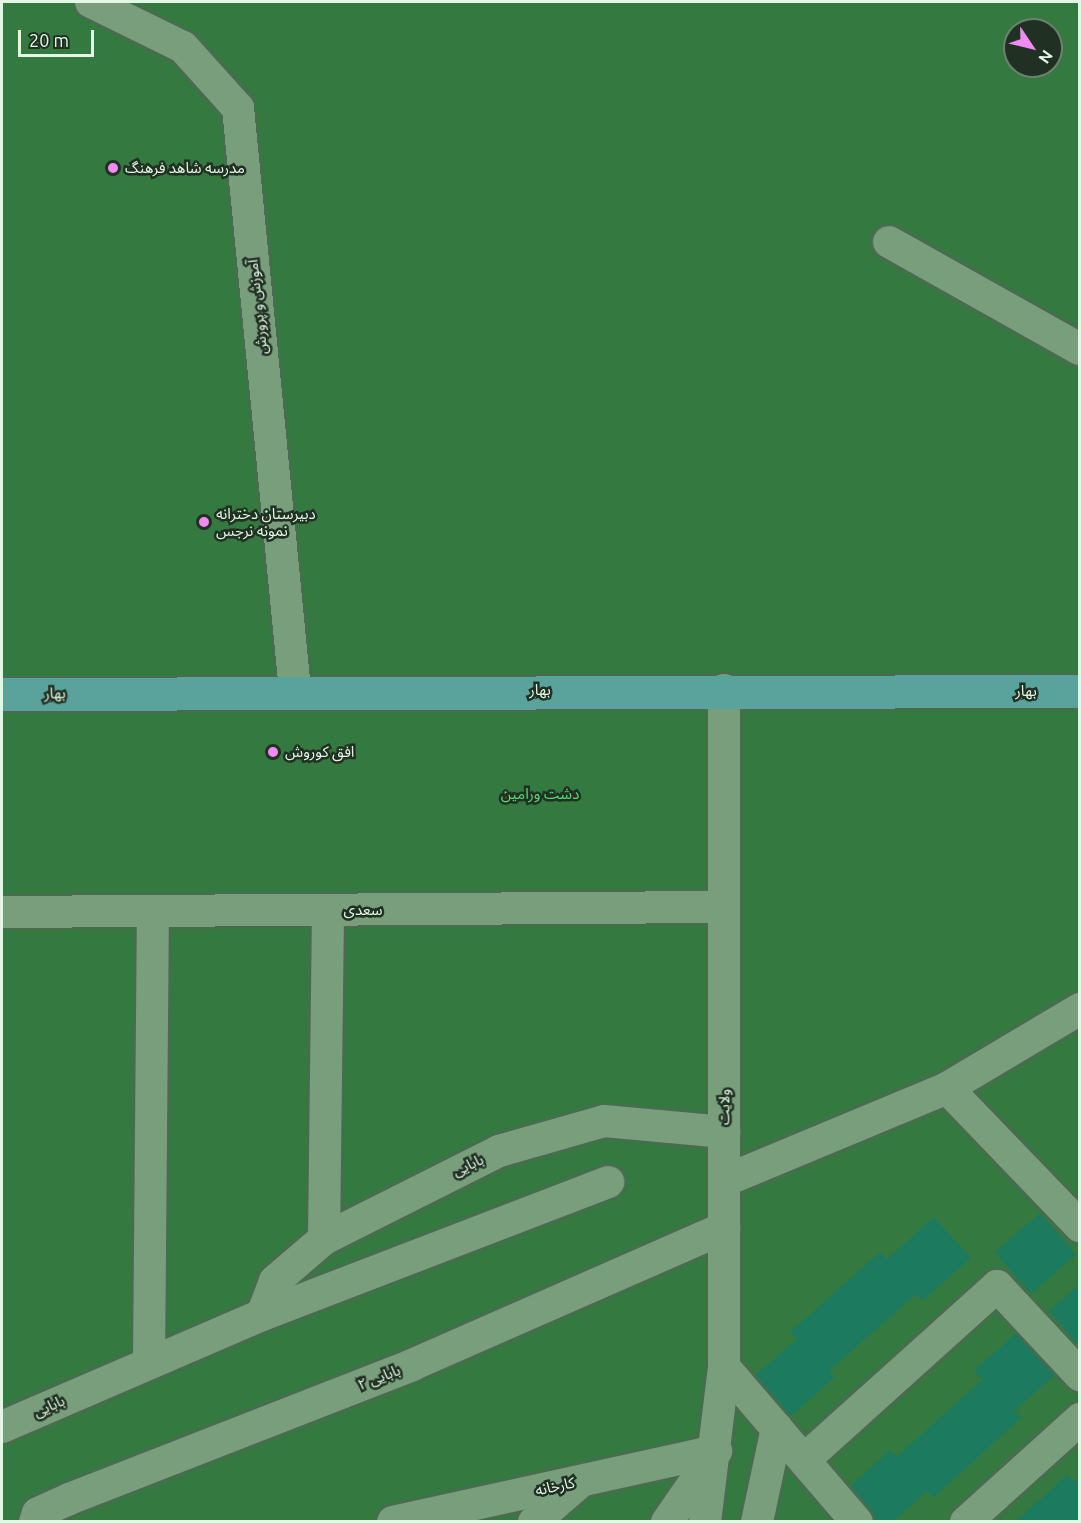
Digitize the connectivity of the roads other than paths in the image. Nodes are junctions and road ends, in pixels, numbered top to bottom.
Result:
1 (91, 2) edge
2 (889, 242) dead end
3 (1080, 350) edge
4 (295, 690) junction
5 (724, 690) junction
6 (1080, 691) edge
7 (2, 694) edge
8 (724, 907) junction
9 (328, 910) junction
10 (153, 911) junction
11 (2, 912) edge
12 (1080, 1009) edge
13 (947, 1088) junction
14 (724, 1132) junction
15 (724, 1181) junction
16 (608, 1182) dead end
17 (1080, 1226) edge
18 (724, 1228) junction
19 (324, 1239) junction
20 (262, 1315) junction
21 (149, 1363) junction
22 (724, 1367) junction
23 (1080, 1375) edge
24 (1080, 1419) edge
25 (2, 1427) edge
26 (777, 1428) junction
27 (716, 1451) junction
28 (804, 1460) junction
29 (582, 1480) junction
30 (35, 1521) edge
31 (393, 1521) edge
32 (534, 1521) edge
33 (667, 1521) edge
34 (705, 1521) edge
35 (757, 1521) edge
36 (857, 1521) edge
37 (966, 1521) edge

1 - 4 street, آموزش و پرورش
2 - 3 street
4 - 5 main road, بهار
4 - 7 main road, بهار
5 - 6 main road, بهار
5 - 8 street, ولایت
8 - 9 street, سعدی
8 - 14 street, ولایت
9 - 10 street, سعدی
9 - 19 street
10 - 11 street, سعدی
10 - 21 street
12 - 13 street
13 - 15 street
13 - 17 street
14 - 15 street, ولایت
14 - 19 street, بابایی
15 - 18 street, ولایت
16 - 20 street, بابایی
18 - 22 street, ولایت
18 - 30 street, بابایی ۲
19 - 20 street, بابایی
20 - 21 street, بابایی
21 - 25 street, بابایی
22 - 26 street
22 - 27 street, ولایت
23 - 28 street
24 - 37 street
26 - 28 street
26 - 35 street
27 - 29 street, کارخانه
27 - 33 street
27 - 34 street, ولایت
28 - 36 street
29 - 31 street, کارخانه
29 - 32 street

